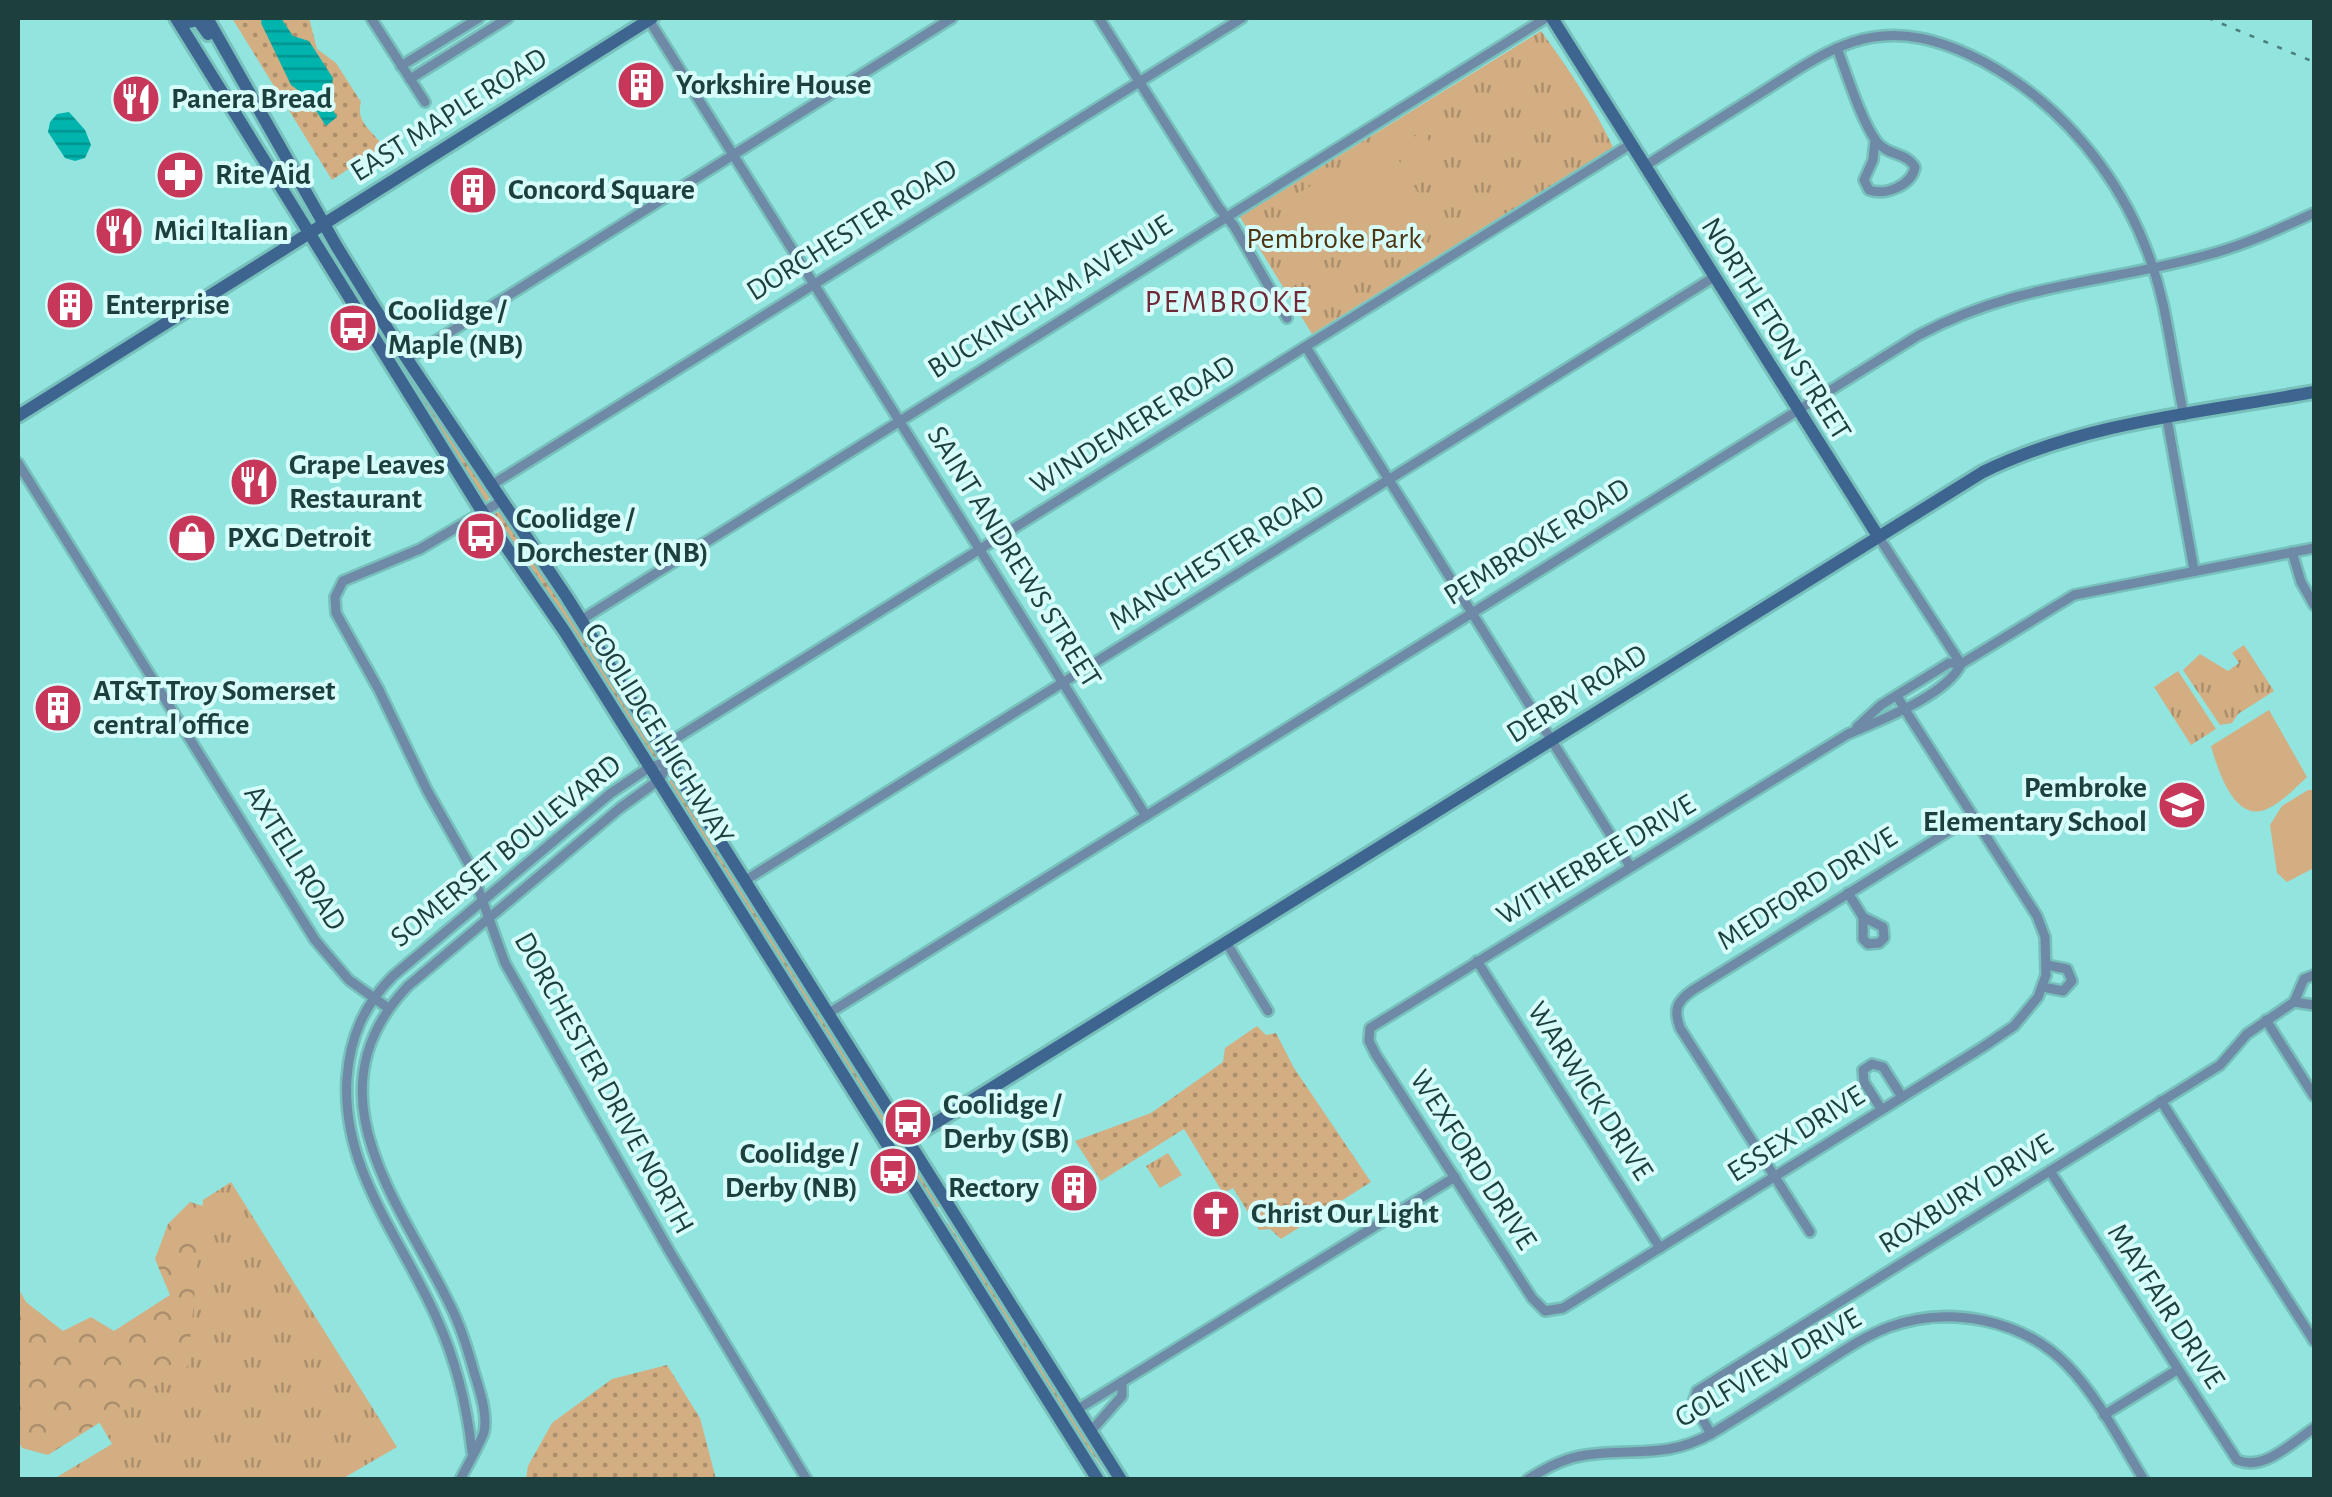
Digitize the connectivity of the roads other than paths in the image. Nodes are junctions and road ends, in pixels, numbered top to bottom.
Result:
1 (207, 18) edge
2 (371, 18) edge
3 (479, 18) edge
4 (508, 18) edge
5 (952, 18) edge
6 (1099, 18) edge
7 (1242, 18) edge
8 (1549, 18) edge
9 (650, 19) edge
10 (178, 21) edge
11 (1836, 48) junction
12 (402, 66) junction
13 (410, 79) junction
14 (1139, 81) junction
15 (244, 85) junction
16 (425, 102) dead end
17 (1876, 140) junction
18 (1631, 144) junction
19 (732, 154) junction
20 (1645, 166) junction
21 (2314, 213) edge
22 (1226, 217) junction
23 (324, 224) junction
24 (309, 234) junction
25 (2152, 267) junction
26 (1714, 277) junction
27 (814, 283) junction
28 (1287, 318) dead end
29 (395, 341) junction
30 (1306, 347) junction
31 (380, 350) junction
32 (407, 358) junction
33 (2314, 392) edge
34 (1798, 410) junction
35 (18, 416) edge
36 (2184, 416) junction
37 (2166, 419) junction
38 (900, 421) junction
39 (18, 463) edge
40 (1388, 480) junction
41 (490, 486) junction
42 (500, 502) junction
43 (483, 513) junction
44 (1878, 536) junction
45 (2314, 548) edge
46 (980, 549) junction
47 (2292, 552) junction
48 (2194, 570) junction
49 (2314, 605) edge
50 (1472, 613) junction
51 (581, 620) junction
52 (1961, 664) junction
53 (1064, 682) junction
54 (1896, 696) junction
55 (1905, 708) junction
56 (1848, 734) junction
57 (1551, 740) junction
58 (662, 747) junction
59 (670, 761) junction
60 (650, 766) junction
61 (659, 780) junction
62 (1146, 816) junction
63 (1973, 816) junction
64 (1630, 866) junction
65 (746, 880) junction
66 (1848, 893) junction
67 (481, 902) junction
68 (1863, 917) dead end
69 (487, 920) junction
70 (1226, 942) junction
71 (1477, 961) junction
72 (2047, 970) junction
73 (2314, 975) edge
74 (2043, 987) junction
75 (374, 998) junction
76 (2294, 1002) junction
77 (2314, 1005) edge
78 (388, 1008) junction
79 (1268, 1011) dead end
80 (829, 1013) junction
81 (2266, 1020) junction
82 (1370, 1028) joint
83 (2314, 1096) edge
84 (1902, 1097) junction
85 (2161, 1101) junction
86 (1882, 1110) junction
87 (908, 1140) junction
88 (2050, 1171) junction
89 (1775, 1176) junction
90 (1454, 1177) junction
91 (957, 1216) junction
92 (937, 1222) junction
93 (1810, 1232) dead end
94 (1660, 1248) junction
95 (1550, 1311) joint
96 (2314, 1342) edge
97 (2177, 1370) junction
98 (1122, 1384) junction
99 (1078, 1409) junction
100 (2104, 1416) junction
101 (2314, 1428) edge
102 (1092, 1431) junction
103 (1711, 1434) junction
104 (472, 1452) junction
105 (460, 1480) edge
106 (807, 1480) edge
107 (1098, 1480) edge
108 (1122, 1480) edge
109 (1527, 1480) edge
110 (2144, 1480) edge

1 - 15 main road, COOLIDGE HIGHWAY
2 - 12 street
3 - 12 street
4 - 13 street
5 - 19 street
6 - 14 street
7 - 14 street, DORCHESTER ROAD
8 - 18 main road, NORTH ETON STREET
8 - 22 street, BUCKINGHAM AVENUE
9 - 19 street, SAINT ANDREWS STREET
9 - 23 main road, EAST MAPLE ROAD
10 - 15 main road
10 - 24 main road, COOLIDGE HIGHWAY
11 - 17 street
11 - 20 street
11 - 25 street
12 - 13 street
13 - 16 street
14 - 22 street
14 - 27 street, DORCHESTER ROAD
15 - 23 main road, COOLIDGE HIGHWAY
17 - 17 street
18 - 20 main road, NORTH ETON STREET
18 - 30 street, WINDEMERE ROAD
19 - 27 street, SAINT ANDREWS STREET
19 - 32 street
20 - 26 main road, NORTH ETON STREET
21 - 25 street, PEMBROKE ROAD
22 - 28 street
22 - 38 street, BUCKINGHAM AVENUE
23 - 24 main road, EAST MAPLE ROAD
23 - 29 main road, COOLIDGE HIGHWAY
24 - 31 main road, COOLIDGE HIGHWAY
24 - 35 main road, EAST MAPLE ROAD
25 - 34 street, PEMBROKE ROAD
25 - 36 street
26 - 34 main road, NORTH ETON STREET
26 - 40 street, MANCHESTER ROAD
27 - 38 street, SAINT ANDREWS STREET
27 - 41 street, DORCHESTER ROAD
29 - 31 main road
29 - 32 main road, COOLIDGE HIGHWAY
30 - 40 street
30 - 46 street, WINDEMERE ROAD
31 - 43 main road, COOLIDGE HIGHWAY
32 - 41 main road, COOLIDGE HIGHWAY
33 - 36 main road, DERBY ROAD
34 - 44 main road, NORTH ETON STREET
34 - 50 street, PEMBROKE ROAD
36 - 37 main road, DERBY ROAD
37 - 44 main road, DERBY ROAD
37 - 48 street
38 - 46 street, SAINT ANDREWS STREET
38 - 51 street, BUCKINGHAM AVENUE
39 - 75 street, AXTELL ROAD
40 - 50 street
40 - 53 street, MANCHESTER ROAD
41 - 42 main road, COOLIDGE HIGHWAY
42 - 43 street
42 - 51 main road, COOLIDGE HIGHWAY
43 - 60 main road, COOLIDGE HIGHWAY
43 - 67 street, DORCHESTER DRIVE NORTH
44 - 52 street, NORTH ETON STREET
44 - 57 main road, DERBY ROAD
45 - 47 street, WITHERBEE DRIVE
46 - 53 street, SAINT ANDREWS STREET
46 - 58 street, WINDEMERE ROAD
47 - 48 street, WITHERBEE DRIVE
47 - 49 street
48 - 52 street, WITHERBEE DRIVE
50 - 57 street
50 - 62 street, PEMBROKE ROAD
51 - 58 main road, COOLIDGE HIGHWAY
52 - 54 street, WITHERBEE DRIVE
52 - 55 street, WITHERBEE DRIVE
53 - 62 street, SAINT ANDREWS STREET
53 - 65 street, MANCHESTER ROAD
54 - 55 street
54 - 56 street, WITHERBEE DRIVE
55 - 56 street, WITHERBEE DRIVE
55 - 63 street
56 - 64 street, WITHERBEE DRIVE
57 - 64 street
57 - 70 main road, DERBY ROAD
58 - 59 main road, COOLIDGE HIGHWAY
59 - 60 street, SOMERSET BOULEVARD
59 - 61 street, SOMERSET BOULEVARD
59 - 65 main road, COOLIDGE HIGHWAY
60 - 61 main road, COOLIDGE HIGHWAY
60 - 67 street, SOMERSET BOULEVARD
61 - 69 street, SOMERSET BOULEVARD
61 - 92 main road, COOLIDGE HIGHWAY
62 - 80 street, PEMBROKE ROAD
63 - 66 street, MEDFORD DRIVE
63 - 72 street
64 - 71 street, WITHERBEE DRIVE
65 - 80 main road, COOLIDGE HIGHWAY
66 - 68 street
66 - 89 street, MEDFORD DRIVE
67 - 69 street, DORCHESTER DRIVE NORTH
67 - 75 street, SOMERSET BOULEVARD
69 - 78 street, SOMERSET BOULEVARD
69 - 106 street, DORCHESTER DRIVE NORTH
70 - 79 street
70 - 87 main road, DERBY ROAD
71 - 82 street, WITHERBEE DRIVE
71 - 94 street, WARWICK DRIVE
72 - 74 street, ESSEX DRIVE
72 - 74 street
73 - 76 street, ROXBURY DRIVE
74 - 84 street, ESSEX DRIVE
75 - 78 street, AXTELL ROAD
75 - 104 street, SOMERSET BOULEVARD
76 - 77 street
76 - 81 street, ROXBURY DRIVE
78 - 104 street, SOMERSET BOULEVARD
80 - 87 main road, COOLIDGE HIGHWAY
81 - 83 street
81 - 85 street, ROXBURY DRIVE
82 - 90 street, WEXFORD DRIVE
84 - 86 street, ESSEX DRIVE
84 - 86 street
85 - 88 street, ROXBURY DRIVE
85 - 96 street
86 - 89 street, ESSEX DRIVE
87 - 91 main road, COOLIDGE HIGHWAY
88 - 97 street, MAYFAIR DRIVE
88 - 103 street, ROXBURY DRIVE
89 - 93 street
89 - 94 street, ESSEX DRIVE
90 - 95 street, WEXFORD DRIVE
90 - 98 street
91 - 92 main road
91 - 99 main road, COOLIDGE HIGHWAY
92 - 107 main road, COOLIDGE HIGHWAY
94 - 95 street, ESSEX DRIVE
97 - 100 street
97 - 101 street, MAYFAIR DRIVE
98 - 99 street
98 - 102 street
99 - 102 main road, COOLIDGE HIGHWAY
100 - 103 street, GOLFVIEW DRIVE
100 - 110 street, GOLFVIEW DRIVE
102 - 108 main road, COOLIDGE HIGHWAY
103 - 109 street, GOLFVIEW DRIVE
104 - 105 street, SOMERSET BOULEVARD

